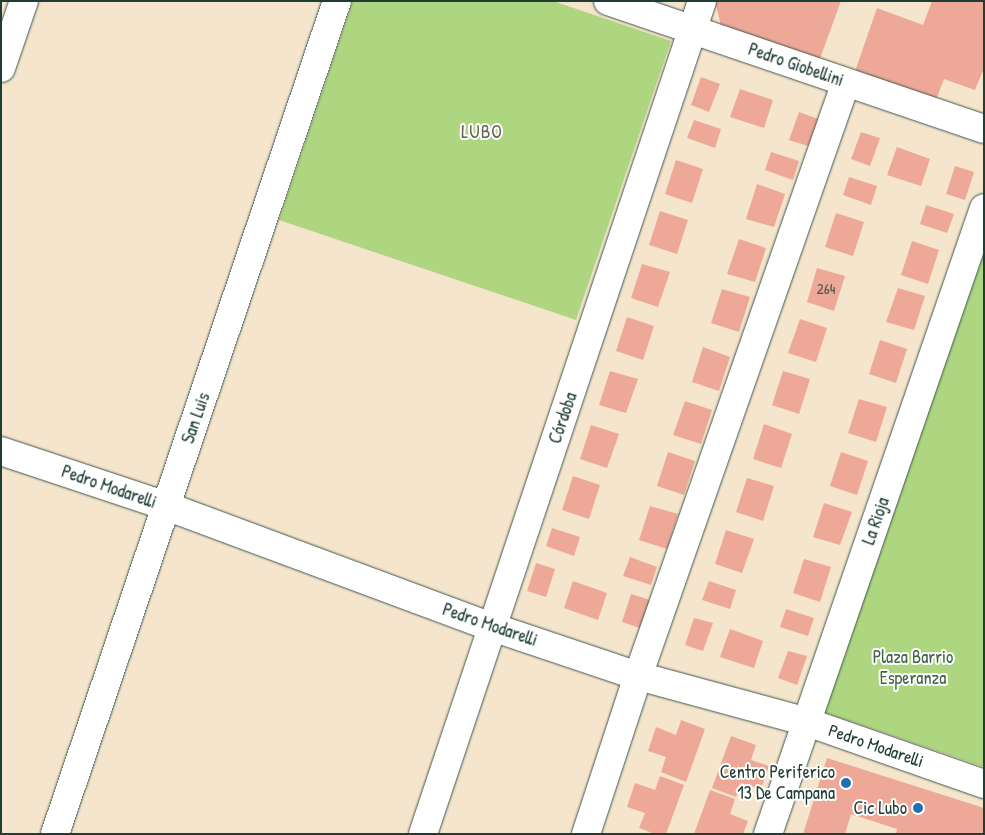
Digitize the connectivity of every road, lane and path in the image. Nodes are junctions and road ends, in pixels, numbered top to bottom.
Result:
1 (24, 1) edge
2 (337, 1) edge
3 (608, 1) edge
4 (702, 1) edge
5 (693, 29) junction
6 (1, 68) edge
7 (846, 82) junction
8 (984, 130) edge
9 (984, 208) edge
10 (1, 451) edge
11 (166, 506) junction
12 (492, 627) junction
13 (638, 676) junction
14 (807, 722) junction
15 (984, 784) edge
16 (55, 834) edge
17 (423, 834) edge
18 (586, 834) edge
19 (768, 834) edge

1 - 6 street
2 - 11 street, San Luis
3 - 5 street, Pedro Giobellini
4 - 5 street, Córdoba
5 - 7 street, Pedro Giobellini
5 - 12 street, Córdoba
7 - 8 street, Pedro Giobellini
7 - 13 street
9 - 14 street, La Rioja
10 - 11 street, Pedro Modarelli
11 - 12 street, Pedro Modarelli
11 - 16 street, San Luis
12 - 13 street, Pedro Modarelli
12 - 17 street, Córdoba
13 - 14 street, Pedro Modarelli
13 - 18 street
14 - 15 street, Pedro Modarelli
14 - 19 street, La Rioja

